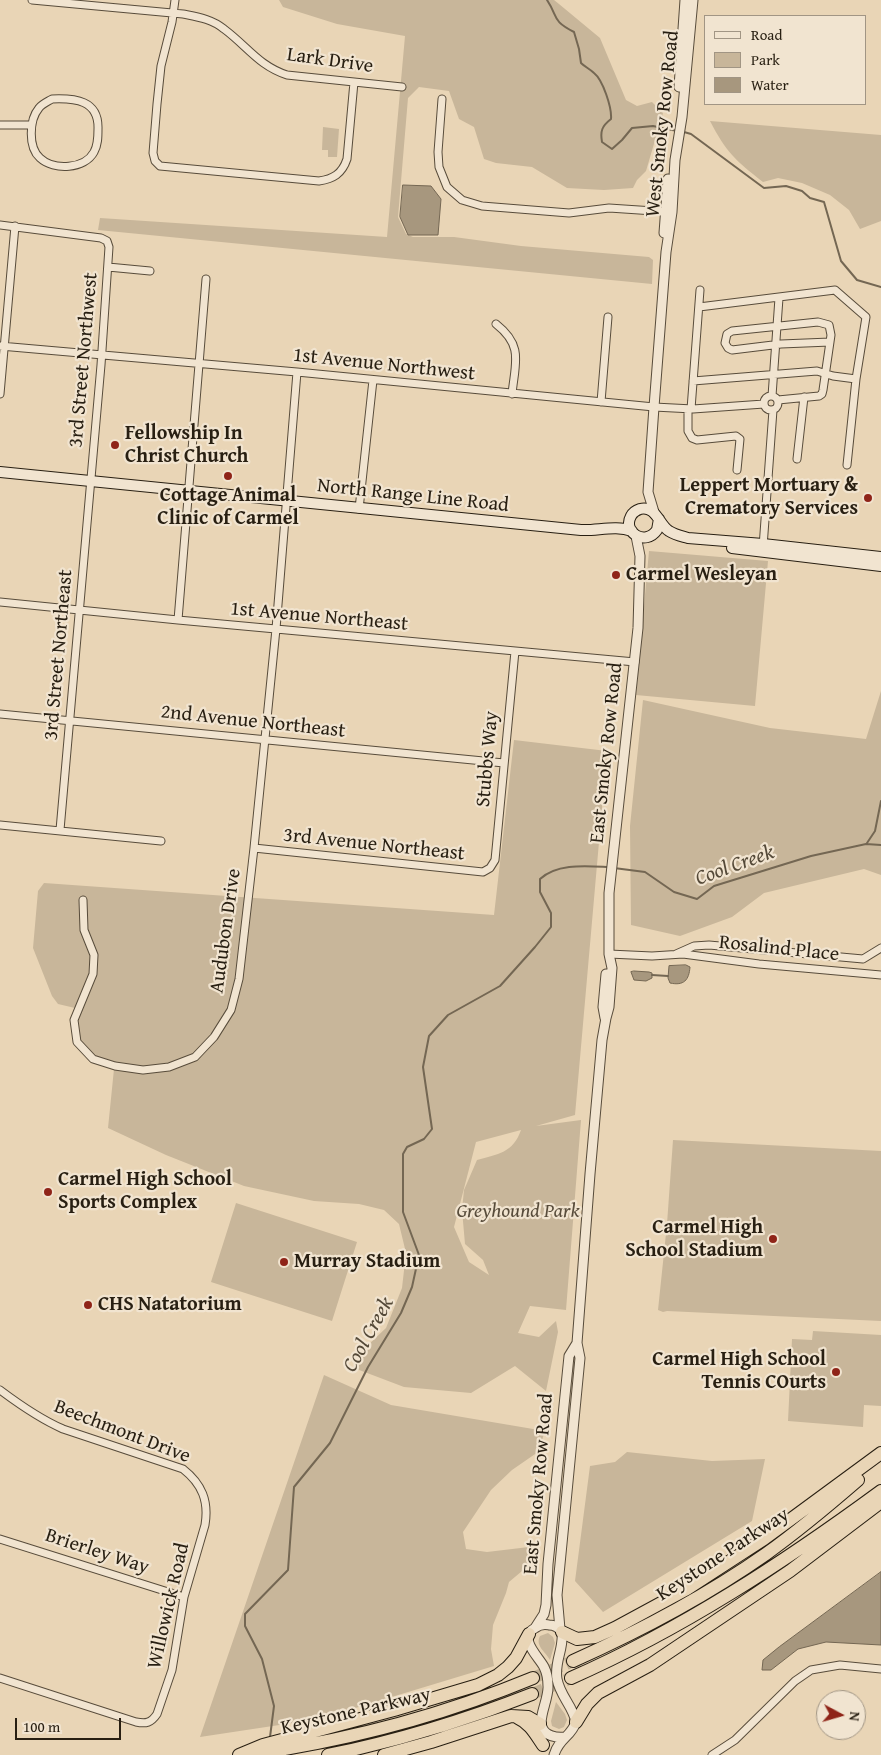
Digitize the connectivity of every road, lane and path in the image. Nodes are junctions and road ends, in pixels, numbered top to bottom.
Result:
1 (32, 0) edge
2 (174, 0) edge
3 (685, 0) edge
4 (693, 0) edge
5 (89, 2) edge
6 (173, 13) junction
7 (354, 82) junction
8 (402, 87) dead end
9 (442, 99) dead end
10 (680, 116) junction
11 (0, 125) edge
12 (32, 125) junction
13 (668, 212) junction
14 (0, 225) edge
15 (15, 226) junction
16 (108, 267) junction
17 (150, 271) dead end
18 (206, 279) dead end
19 (700, 290) dead end
20 (779, 298) junction
21 (699, 307) junction
22 (608, 317) dead end
23 (496, 324) dead end
24 (778, 326) junction
25 (830, 342) junction
26 (776, 345) junction
27 (2, 346) edge
28 (101, 356) junction
29 (199, 364) junction
30 (297, 372) junction
31 (826, 372) junction
32 (774, 374) junction
33 (856, 379) junction
34 (372, 380) junction
35 (693, 381) junction
36 (0, 394) edge
37 (512, 394) junction
38 (804, 397) junction
39 (775, 398) junction
40 (601, 402) junction
41 (764, 404) junction
42 (654, 407) junction
43 (690, 409) junction
44 (773, 410) junction
45 (797, 459) dead end
46 (847, 465) dead end
47 (738, 470) dead end
48 (0, 472) edge
49 (91, 482) junction
50 (188, 492) junction
51 (648, 492) junction
52 (287, 502) junction
53 (359, 509) junction
54 (634, 513) junction
55 (656, 516) junction
56 (613, 528) junction
57 (634, 534) junction
58 (651, 536) junction
59 (763, 548) junction
60 (640, 556) junction
61 (881, 557) edge
62 (881, 566) edge
63 (0, 602) edge
64 (79, 610) junction
65 (178, 620) junction
66 (276, 629) junction
67 (515, 651) junction
68 (635, 662) junction
69 (0, 714) edge
70 (69, 720) junction
71 (264, 740) junction
72 (504, 763) junction
73 (0, 825) edge
74 (60, 830) junction
75 (161, 841) dead end
76 (254, 848) junction
77 (490, 868) joint
78 (83, 900) dead end
79 (881, 948) edge
80 (609, 954) junction
81 (674, 955) junction
82 (881, 976) edge
83 (577, 1343) junction
84 (0, 1390) edge
85 (881, 1453) edge
86 (881, 1461) edge
87 (881, 1492) edge
88 (881, 1502) edge
89 (205, 1522) joint
90 (0, 1539) edge
91 (184, 1597) junction
92 (532, 1631) junction
93 (561, 1631) junction
94 (573, 1661) tunnel mouth
95 (881, 1669) edge
96 (0, 1678) edge
97 (533, 1678) tunnel mouth
98 (570, 1678) tunnel mouth
99 (532, 1694) tunnel mouth
100 (511, 1716) junction
101 (576, 1722) junction
102 (542, 1727) junction
103 (565, 1737) junction
104 (543, 1750) edge
105 (557, 1753) edge
106 (238, 1755) edge
107 (243, 1755) edge
108 (328, 1755) edge
109 (384, 1755) edge
110 (712, 1755) edge

1 - 5 street, Lark Drive
2 - 6 street
3 - 10 street, West Smoky Row Road
4 - 10 street, West Smoky Row Road
5 - 6 street, Lark Drive
6 - 7 street, Lark Drive
6 - 7 street
7 - 8 street, Lark Drive
9 - 13 street
10 - 13 street, West Smoky Row Road
11 - 12 street
12 - 12 street
13 - 42 street, West Smoky Row Road
14 - 15 street
15 - 16 street, 3rd Street Northwest
15 - 27 street
16 - 17 street
16 - 28 street, 3rd Street Northwest
18 - 29 street
19 - 21 street
20 - 21 street
20 - 24 street
20 - 33 street
21 - 35 street
22 - 40 street
23 - 37 street
24 - 25 street
24 - 26 street
24 - 26 street
25 - 26 street
25 - 31 street
26 - 32 street
27 - 28 street, 1st Avenue Northwest
27 - 36 street
28 - 29 street, 1st Avenue Northwest
28 - 49 street, 3rd Street Northwest
29 - 30 street, 1st Avenue Northwest
29 - 50 street
30 - 34 street, 1st Avenue Northwest
30 - 52 street, Audubon Drive
31 - 32 street
31 - 33 street
31 - 38 street
32 - 35 street
32 - 39 street
33 - 46 street
34 - 37 street, 1st Avenue Northwest
34 - 53 street
35 - 43 street
37 - 40 street, 1st Avenue Northwest
38 - 39 street
38 - 45 street
39 - 41 street
39 - 44 street
40 - 42 street, 1st Avenue Northwest
41 - 43 street, 1st Avenue Northwest
41 - 44 street
42 - 43 street, 1st Avenue Northwest
42 - 51 street, West Smoky Row Road
43 - 47 street
44 - 59 street
48 - 49 main road, North Range Line Road
49 - 50 main road, North Range Line Road
49 - 64 street, 3rd Street Northeast
50 - 52 main road, North Range Line Road
50 - 65 street
51 - 54 street, West Smoky Row Road
51 - 55 street, West Smoky Row Road
52 - 53 main road, North Range Line Road
52 - 66 street, Audubon Drive
53 - 56 main road, North Range Line Road
54 - 55 main road
54 - 56 main road, North Range Line Road
54 - 57 main road
55 - 58 main road
55 - 59 main road
56 - 57 main road, North Range Line Road
57 - 58 main road
57 - 60 street, East Smoky Row Road
58 - 59 main road
58 - 60 street, East Smoky Row Road
59 - 61 main road
59 - 62 main road
60 - 68 street, East Smoky Row Road
63 - 64 street, 1st Avenue Northeast
64 - 65 street, 1st Avenue Northeast
64 - 70 street, 3rd Street Northeast
65 - 66 street, 1st Avenue Northeast
66 - 67 street, 1st Avenue Northeast
66 - 71 street, Audubon Drive
67 - 68 street, 1st Avenue Northeast
67 - 72 street, Stubbs Way
68 - 80 street, East Smoky Row Road
69 - 70 street, 2nd Avenue Northeast
70 - 71 street, 2nd Avenue Northeast
70 - 74 street, 3rd Street Northeast
71 - 72 street, 2nd Avenue Northeast
71 - 76 street, Audubon Drive
72 - 77 street, Stubbs Way
73 - 74 street
74 - 75 street
76 - 77 street, 3rd Avenue Northeast
76 - 78 street, Audubon Drive
79 - 81 street, Rosalind Place
80 - 81 street, Rosalind Place
80 - 83 street, East Smoky Row Road
81 - 82 street, Rosalind Place
83 - 92 street, East Smoky Row Road
83 - 93 street, East Smoky Row Road
84 - 89 street, Beechmont Drive
85 - 93 highway
86 - 94 highway, Keystone Parkway
87 - 98 highway, Keystone Parkway
88 - 101 highway
89 - 91 street, Willowick Road
90 - 91 street, Brierley Way
91 - 96 street, Willowick Road
92 - 93 street
92 - 102 street
92 - 106 highway
93 - 101 street, East Smoky Row Road
95 - 110 street
97 - 107 highway, Keystone Parkway
99 - 108 highway, Keystone Parkway
100 - 102 highway
100 - 104 highway
100 - 109 highway
101 - 103 street
102 - 103 street
102 - 104 street
103 - 105 street

